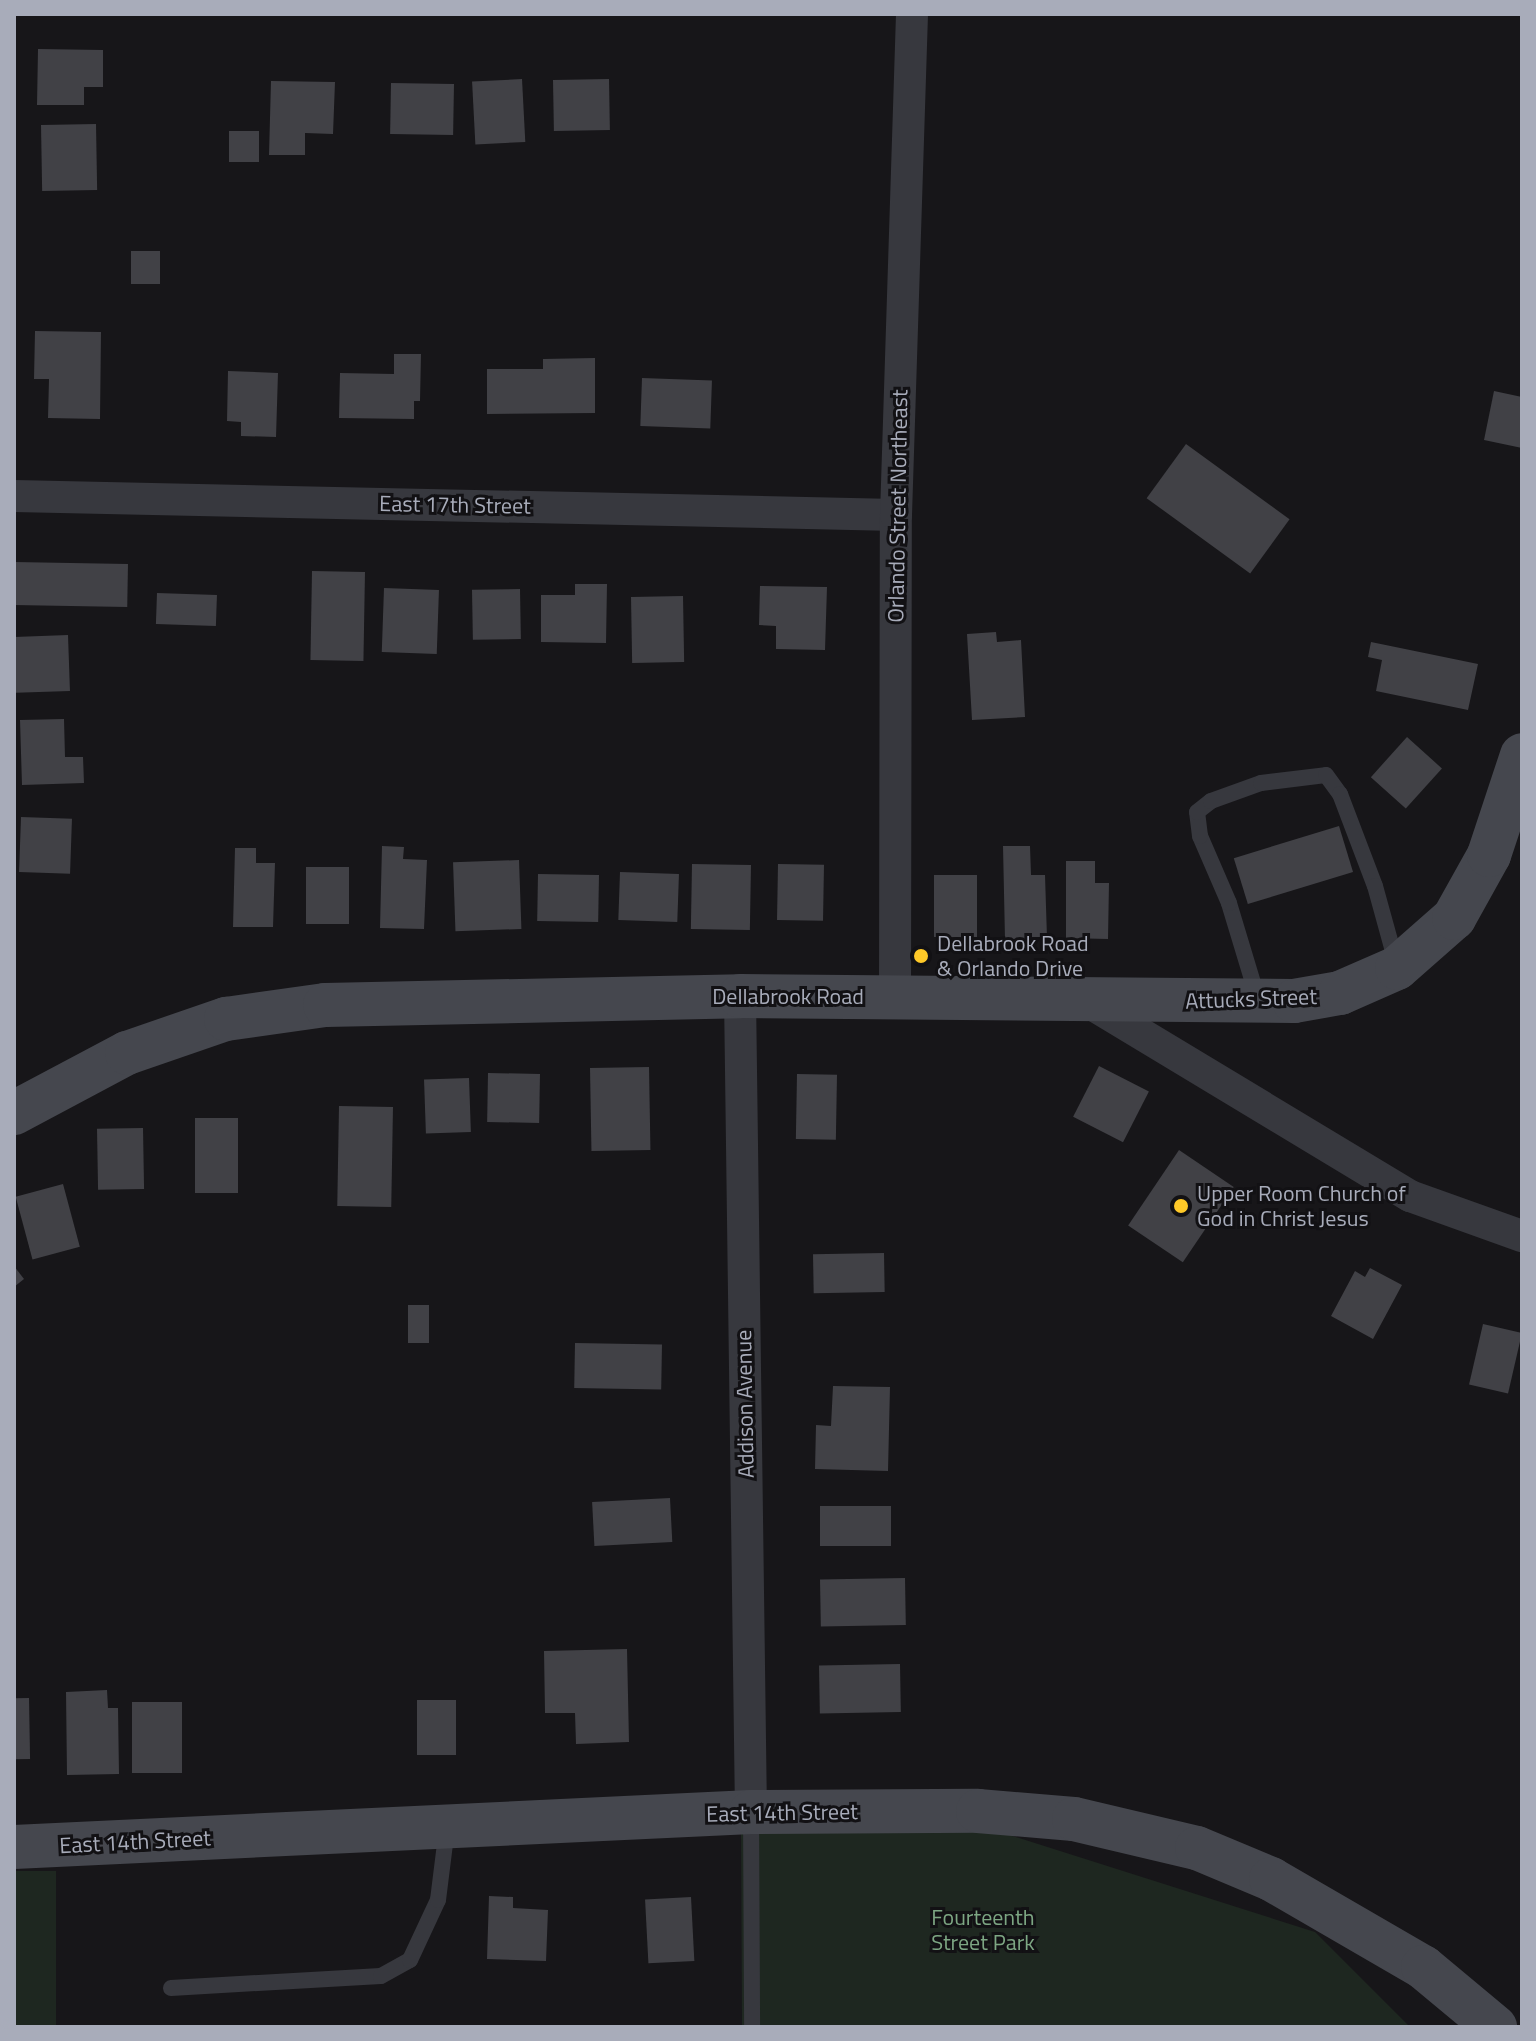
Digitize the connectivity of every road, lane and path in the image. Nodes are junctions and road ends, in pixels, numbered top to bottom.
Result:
1 (912, 14) edge
2 (14, 496) edge
3 (896, 515) junction
4 (1518, 781) edge
5 (1397, 968) junction
6 (740, 996) junction
7 (895, 997) junction
8 (1085, 1000) junction
9 (1258, 1001) junction
10 (14, 1113) edge
11 (1522, 1236) edge
12 (751, 1812) junction
13 (447, 1827) junction
14 (14, 1847) edge
15 (171, 1988) dead end
16 (752, 2027) edge
17 (1495, 2027) edge

1 - 3 street, Orlando Street Northeast
2 - 3 street, East 17th Street
3 - 7 street, Orlando Street Northeast
4 - 5 street, Attucks Street
5 - 9 street, Attucks Street
5 - 9 lane
6 - 7 street, Dellabrook Road
6 - 10 street, Dellabrook Road
6 - 12 street, Addison Avenue
7 - 8 street, Dellabrook Road
8 - 9 street, Attucks Street
8 - 11 street
12 - 13 street, East 14th Street
12 - 16 lane
12 - 17 street, East 14th Street
13 - 14 street, East 14th Street
13 - 15 lane

